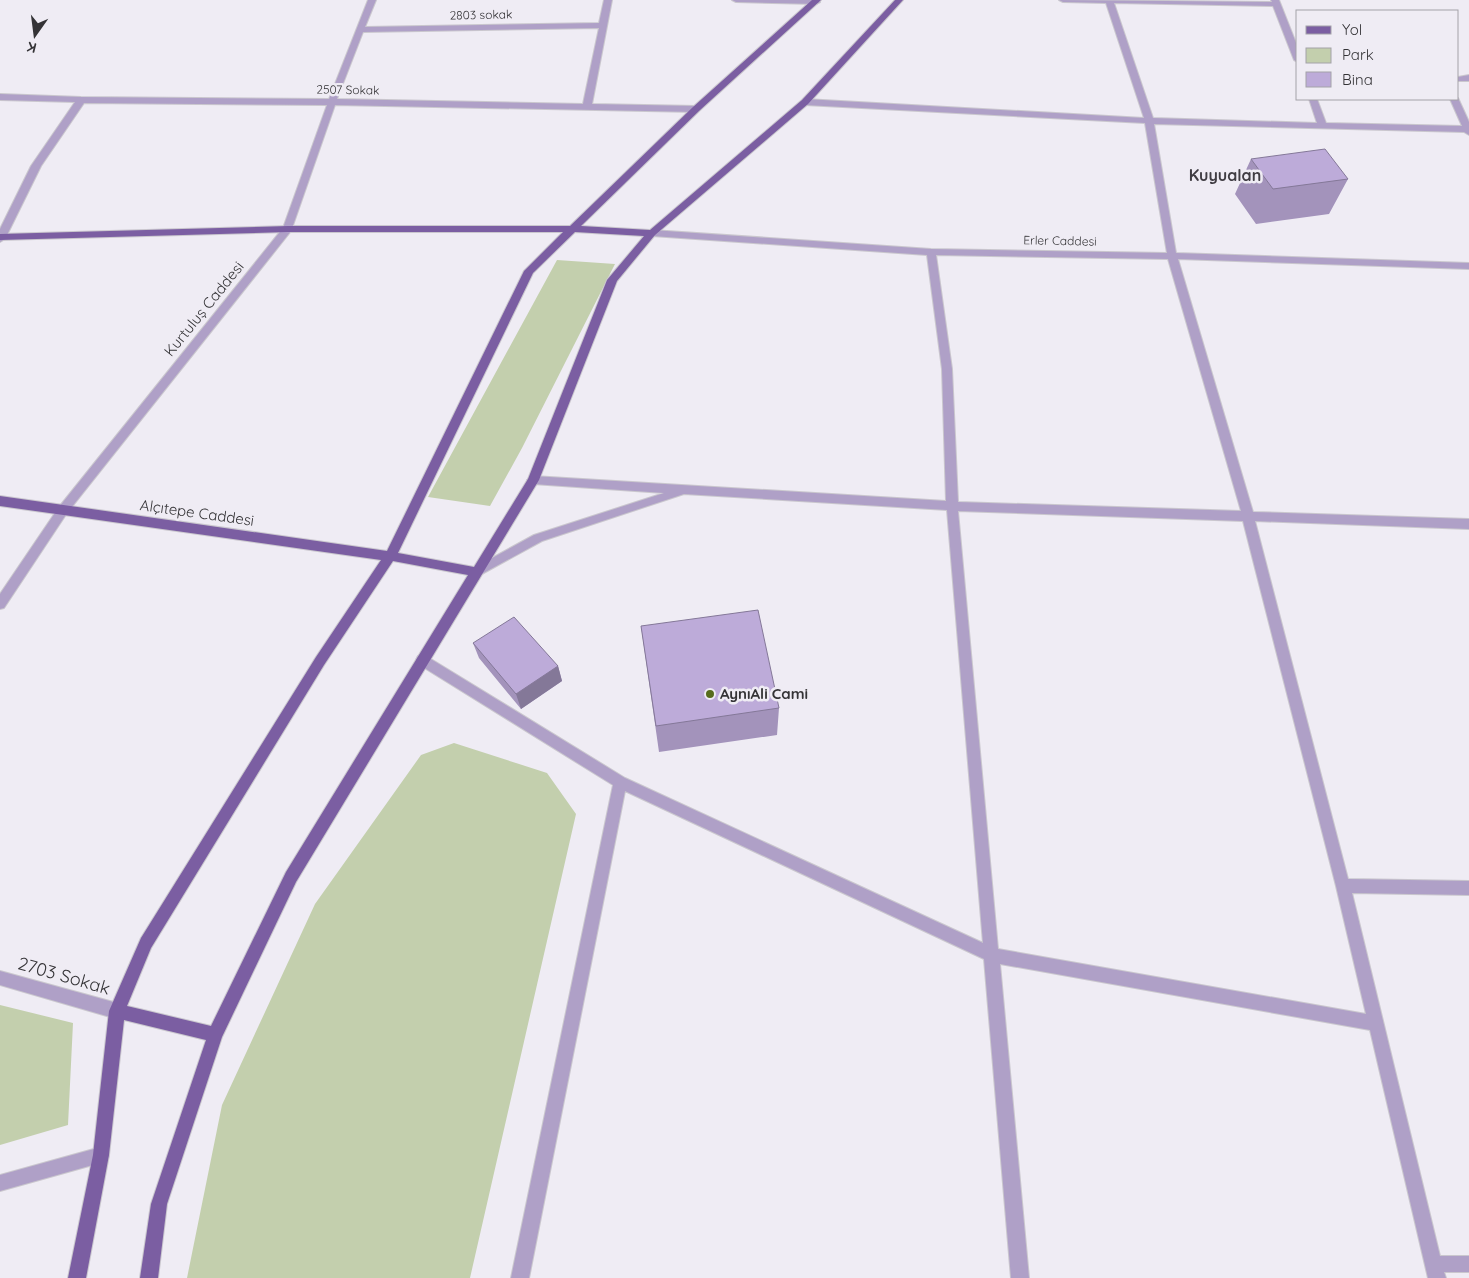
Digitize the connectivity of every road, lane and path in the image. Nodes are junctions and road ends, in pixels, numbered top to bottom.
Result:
1 (372, 0) edge
2 (608, 0) edge
3 (736, 0) edge
4 (899, 0) edge
5 (1064, 0) edge
6 (816, 1) edge
7 (1109, 1) edge
8 (1276, 2) edge
9 (603, 25) junction
10 (360, 30) junction
11 (1296, 55) edge
12 (0, 97) edge
13 (81, 100) junction
14 (1312, 100) edge
15 (1454, 100) edge
16 (332, 102) junction
17 (805, 102) junction
18 (587, 107) junction
19 (696, 109) junction
20 (1150, 121) junction
21 (1323, 126) junction
22 (1468, 131) edge
23 (288, 229) junction
24 (572, 229) junction
25 (652, 232) junction
26 (1, 238) edge
27 (931, 252) junction
28 (1172, 256) junction
29 (1469, 266) edge
30 (533, 480) junction
31 (686, 490) junction
32 (0, 502) edge
33 (952, 506) junction
34 (63, 510) junction
35 (1248, 516) junction
36 (1469, 524) edge
37 (390, 556) junction
38 (476, 572) junction
39 (0, 604) edge
40 (422, 660) junction
41 (620, 782) junction
42 (1343, 886) junction
43 (1469, 888) edge
44 (993, 955) junction
45 (0, 978) edge
46 (117, 1011) junction
47 (1376, 1023) junction
48 (215, 1035) junction
49 (101, 1155) junction
50 (0, 1183) edge
51 (1469, 1264) edge
52 (1436, 1271) edge
53 (77, 1278) edge
54 (149, 1278) edge
55 (520, 1278) edge
56 (1020, 1278) edge

1 - 10 street, Kurtuluş Caddesi
2 - 9 street
3 - 6 street
4 - 17 main road
5 - 7 street
6 - 19 main road
7 - 8 street
7 - 20 street
8 - 11 street
9 - 10 street, 2803 sokak
9 - 18 street
10 - 16 street, Kurtuluş Caddesi
12 - 13 street, 2507 Sokak
13 - 16 street, 2507 Sokak
13 - 26 street
14 - 21 street
15 - 22 street
16 - 18 street, 2507 Sokak
16 - 23 street, Kurtuluş Caddesi
17 - 20 street
17 - 25 main road
18 - 19 street, 2507 Sokak
19 - 24 main road
20 - 21 street
20 - 28 street
21 - 22 street
23 - 24 main road
23 - 26 main road
23 - 34 street, Kurtuluş Caddesi
24 - 25 main road
24 - 37 main road
25 - 27 street, Erler Caddesi
25 - 30 main road
27 - 28 street, Erler Caddesi
27 - 33 street
28 - 29 street, Erler Caddesi
28 - 35 street
30 - 31 street
30 - 38 main road
31 - 33 street
31 - 38 street
32 - 34 main road, Alçıtepe Caddesi
33 - 35 street
33 - 44 street
34 - 37 main road, Alçıtepe Caddesi
34 - 39 street, Kurtuluş Caddesi
35 - 36 street
35 - 42 street
37 - 38 main road, Alçıtepe Caddesi
37 - 46 main road
38 - 40 main road
40 - 41 street
40 - 48 main road
41 - 44 street
41 - 55 street
42 - 43 street
42 - 47 street
44 - 47 street
44 - 56 street
45 - 46 street, 2703 Sokak
46 - 48 main road
46 - 49 main road
47 - 52 street
48 - 54 main road
49 - 50 street
49 - 53 main road
51 - 52 street

